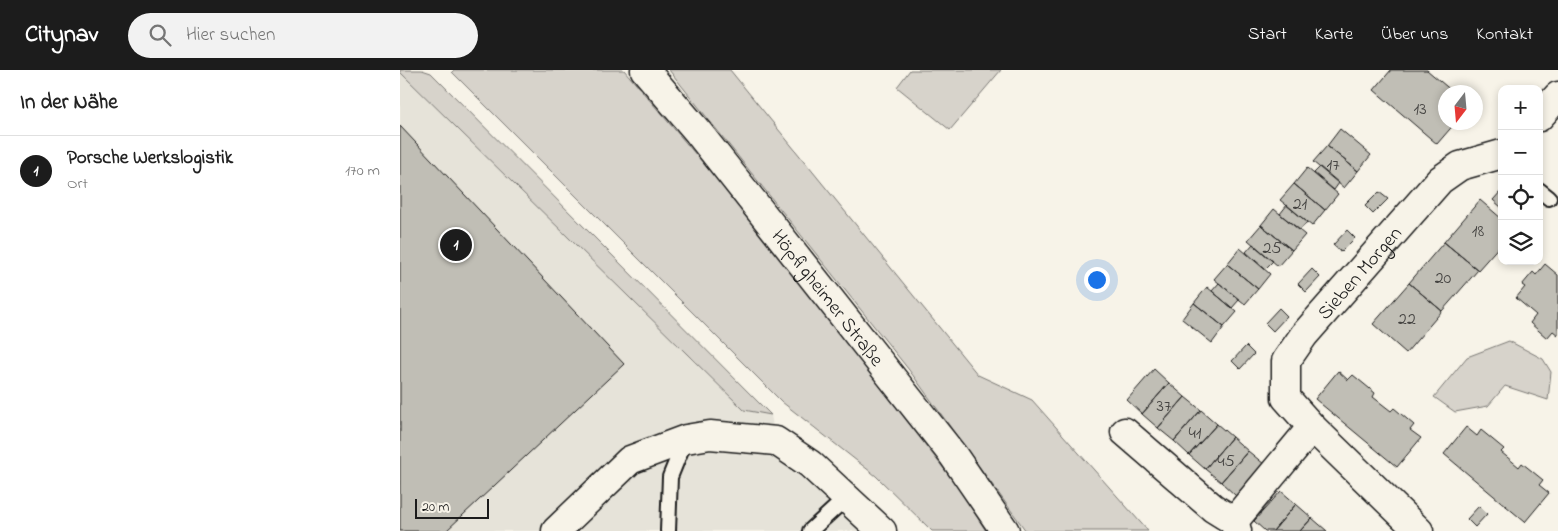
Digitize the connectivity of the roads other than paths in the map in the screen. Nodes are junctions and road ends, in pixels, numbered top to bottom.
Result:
1 (645, 70) edge
2 (1558, 96) edge
3 (1543, 113) edge
4 (1498, 155) edge
5 (1312, 427) junction
6 (1125, 432) dead end
7 (686, 440) junction
8 (846, 498) junction
9 (1236, 526) edge
10 (556, 531) edge
11 (668, 531) edge
12 (810, 531) edge
13 (882, 531) edge
14 (1004, 531) edge
15 (1420, 531) edge

1 - 14 street, Höpfigheimer Straße
2 - 3 street
4 - 5 street, Sieben Morgen
5 - 9 street
5 - 15 street, Sieben Morgen
6 - 9 street
7 - 8 street
7 - 10 street
7 - 11 lane
8 - 12 lane
8 - 13 street

